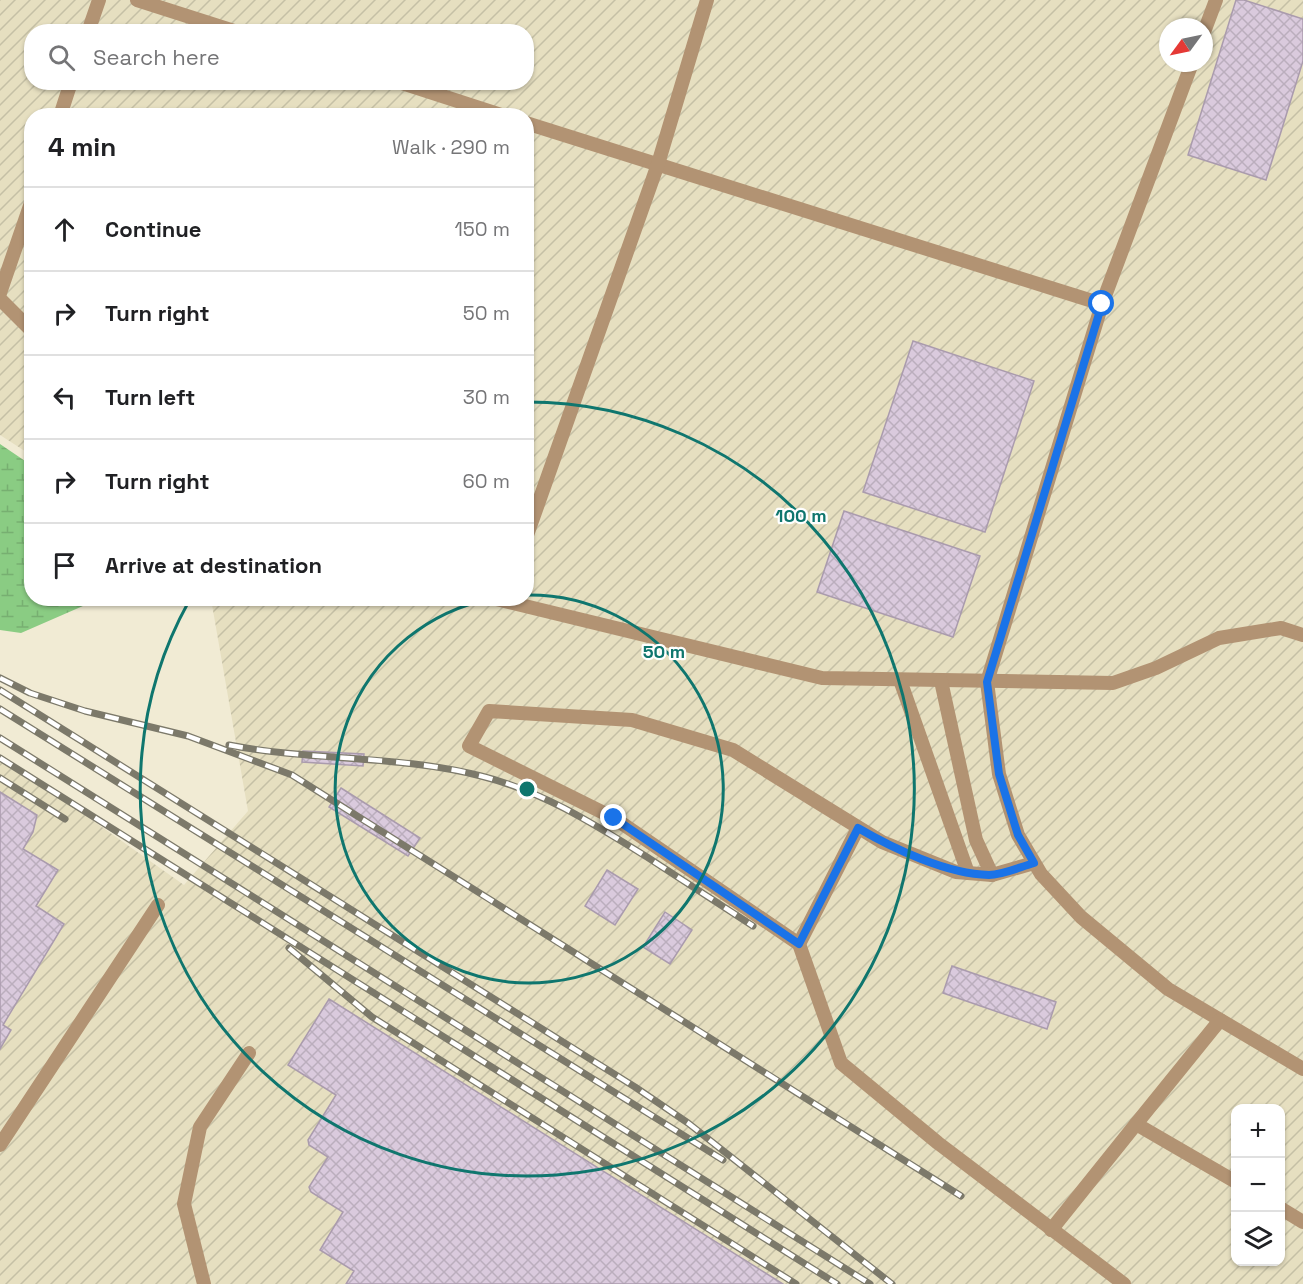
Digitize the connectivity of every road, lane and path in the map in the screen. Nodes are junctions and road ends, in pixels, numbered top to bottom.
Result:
1 (99, 0) edge
2 (137, 0) edge
3 (707, 0) edge
4 (1216, 0) edge
5 (1209, 18) edge
6 (91, 24) edge
7 (212, 24) edge
8 (1189, 72) edge
9 (68, 90) edge
10 (424, 90) edge
11 (63, 108) edge
12 (479, 108) edge
13 (534, 125) edge
14 (658, 164) junction
15 (24, 223) edge
16 (0, 293) edge
17 (0, 299) edge
18 (1102, 304) junction
19 (24, 322) edge
20 (534, 515) edge
21 (525, 606) edge
22 (1303, 635) edge
23 (900, 680) junction
24 (941, 681) junction
25 (987, 682) junction
26 (858, 828) junction
27 (1034, 863) junction
28 (968, 873) junction
29 (992, 875) junction
30 (158, 905) dead end
31 (799, 944) junction
32 (1220, 1020) junction
33 (249, 1053) dead end
34 (1303, 1069) edge
35 (1136, 1124) junction
36 (0, 1145) edge
37 (1231, 1179) edge
38 (1285, 1211) edge
39 (1303, 1222) edge
40 (1051, 1230) junction
41 (204, 1284) edge
42 (1124, 1284) edge

1 - 6 lane
2 - 7 lane
3 - 14 lane
4 - 5 lane
8 - 18 lane
9 - 11 lane
10 - 12 lane
13 - 14 lane
14 - 18 lane
14 - 20 lane
15 - 16 lane
17 - 19 lane
18 - 25 lane
21 - 23 lane
22 - 25 lane
23 - 24 lane
23 - 28 lane
24 - 25 lane
24 - 29 lane
25 - 27 lane
26 - 28 lane
26 - 31 lane
26 - 31 lane
27 - 29 lane
27 - 32 lane
28 - 29 lane
30 - 36 lane
31 - 40 lane
32 - 34 lane
32 - 35 lane
33 - 41 lane
35 - 37 lane
35 - 40 lane
38 - 39 lane
40 - 42 lane

